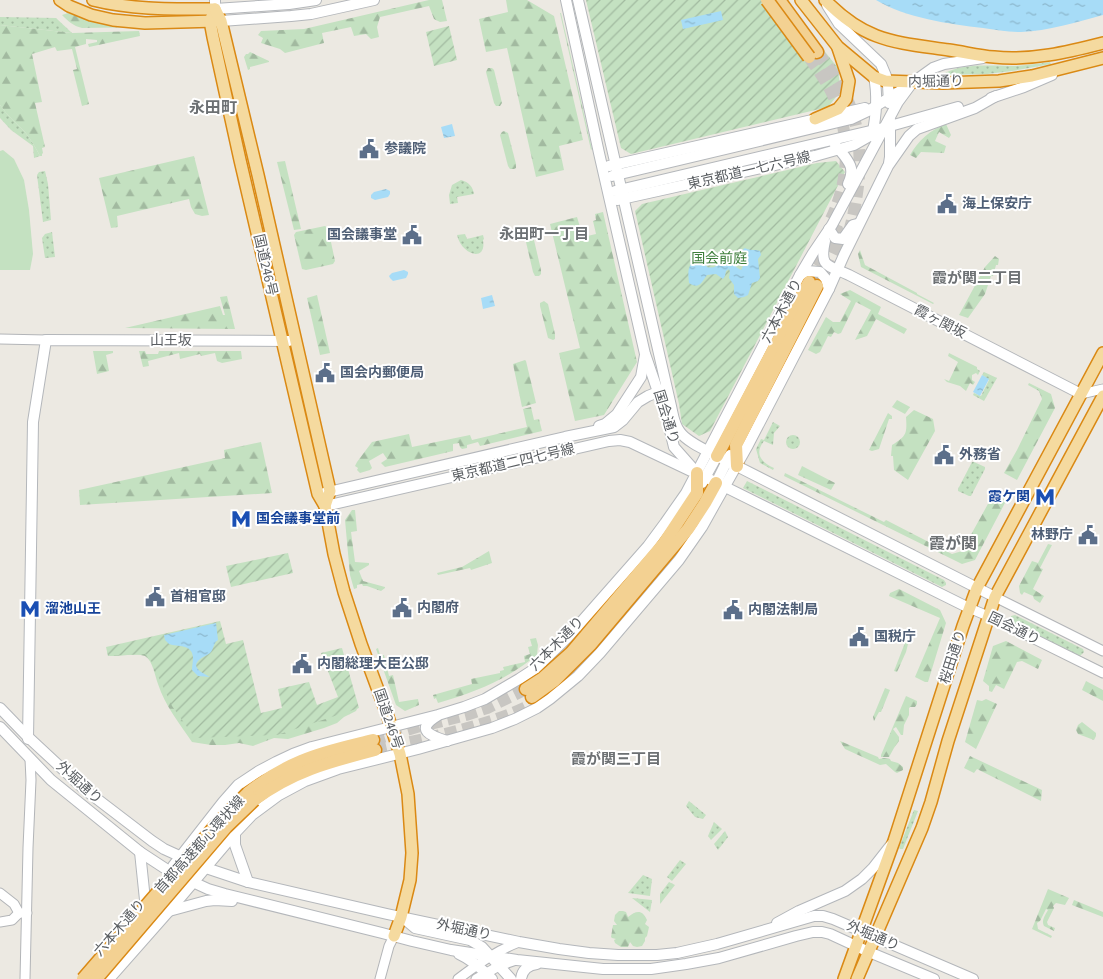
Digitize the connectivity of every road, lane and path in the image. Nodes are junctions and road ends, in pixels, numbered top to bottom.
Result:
1 (60, 0) edge
2 (93, 0) edge
3 (316, 0) edge
4 (374, 0) edge
5 (557, 0) edge
6 (566, 0) edge
7 (578, 0) edge
8 (767, 0) edge
9 (779, 0) edge
10 (801, 0) edge
11 (825, 0) edge
12 (215, 4) edge
13 (570, 16) junction
14 (216, 21) junction
15 (1103, 43) edge
16 (838, 47) junction
17 (994, 57) junction
18 (1103, 58) edge
19 (1069, 67) junction
20 (874, 78) junction
21 (888, 82) junction
22 (912, 83) junction
23 (996, 96) junction
24 (889, 98) junction
25 (876, 106) junction
26 (815, 119) junction
27 (851, 119) junction
28 (880, 126) junction
29 (825, 142) junction
30 (839, 149) junction
31 (888, 166) junction
32 (603, 167) junction
33 (617, 170) junction
34 (605, 178) junction
35 (622, 194) junction
36 (610, 197) junction
37 (860, 223) junction
38 (829, 230) junction
39 (838, 270) junction
40 (813, 280) junction
41 (0, 339) edge
42 (46, 340) junction
43 (283, 341) junction
44 (295, 341) junction
45 (1103, 353) edge
46 (645, 354) junction
47 (1103, 389) edge
48 (663, 391) junction
49 (1081, 394) junction
50 (1103, 396) edge
51 (577, 434) junction
52 (1056, 441) junction
53 (1074, 449) junction
54 (722, 458) junction
55 (711, 480) junction
56 (330, 491) junction
57 (318, 494) junction
58 (1026, 496) junction
59 (1044, 505) junction
60 (325, 506) junction
61 (977, 588) junction
62 (995, 597) junction
63 (969, 608) junction
64 (988, 616) junction
65 (1103, 651) edge
66 (1103, 673) edge
67 (0, 708) edge
68 (438, 715) junction
69 (392, 726) junction
70 (0, 727) edge
71 (28, 736) junction
72 (448, 741) junction
73 (374, 745) tunnel mouth
74 (400, 754) junction
75 (30, 759) junction
76 (251, 796) junction
77 (252, 815) junction
78 (235, 833) junction
79 (894, 841) junction
80 (140, 852) junction
81 (185, 859) junction
82 (205, 868) junction
83 (169, 870) junction
84 (181, 876) junction
85 (193, 882) junction
86 (248, 882) junction
87 (0, 894) edge
88 (144, 900) junction
89 (261, 902) junction
90 (169, 911) junction
91 (23, 913) junction
92 (401, 917) junction
93 (0, 922) edge
94 (765, 930) junction
95 (862, 932) junction
96 (394, 936) junction
97 (875, 938) junction
98 (126, 939) junction
99 (519, 942) junction
100 (856, 946) junction
101 (455, 952) junction
102 (869, 952) junction
103 (97, 955) junction
104 (490, 956) junction
105 (517, 960) junction
106 (542, 963) junction
107 (477, 964) junction
108 (499, 966) junction
109 (489, 976) edge
110 (460, 977) edge
111 (25, 979) edge
112 (76, 979) edge
113 (83, 979) edge
114 (92, 979) edge
115 (96, 979) edge
116 (109, 979) edge
117 (380, 979) edge
118 (476, 979) edge
119 (511, 979) edge
120 (521, 979) edge
121 (844, 979) edge
122 (857, 979) edge
123 (934, 979) edge
124 (973, 979) edge

1 - 14 highway
2 - 12 highway
3 - 12 main road
4 - 14 main road
5 - 13 main road
6 - 13 main road, 国会通り
7 - 33 main road, 国会通り
8 - 9 highway, bridge
10 - 16 highway, 内堀通り
11 - 17 highway
11 - 21 main road
12 - 14 highway
13 - 32 main road, 国会通り
14 - 43 highway, 国道246号
14 - 44 highway, 国道246号
15 - 17 highway
16 - 20 highway, 内堀通り
16 - 26 highway
17 - 22 main road, 六本木通り
18 - 19 highway, 内堀通り
19 - 22 highway, 内堀通り
19 - 23 main road, 東京都道一七六号線
20 - 21 highway, 内堀通り
20 - 25 main road, 六本木通り
21 - 22 highway, 内堀通り
21 - 24 main road
22 - 24 main road, 東京都道一七六号線
22 - 28 main road, 六本木通り
23 - 28 main road, 東京都道一七六号線
23 - 31 main road
24 - 25 main road, 東京都道一七六号線
24 - 28 main road
25 - 26 main road, 東京都道一七六号線
25 - 27 main road, 東京都道一七六号線
25 - 28 main road, 六本木通り
26 - 33 main road, 東京都道一七六号線
27 - 28 main road
27 - 33 main road, 東京都道一七六号線
28 - 29 main road, 東京都道一七六号線
28 - 30 main road, 東京都道一七六号線
28 - 31 main road
28 - 38 main road, 六本木通り
29 - 30 main road
29 - 35 main road, 東京都道一七六号線
30 - 35 main road, 東京都道一七六号線
30 - 38 main road
31 - 37 main road, 六本木通り
32 - 33 main road, 東京都道一七六号線
32 - 34 main road, 国会通り
33 - 34 main road, 東京都道一七六号線
33 - 35 main road, 国会通り
34 - 36 main road, 国会通り
35 - 36 main road, 東京都道一七六号線
35 - 48 main road, 国会通り
36 - 46 main road, 国会通り
37 - 38 main road
37 - 39 main road, 六本木通り
38 - 39 main road, 霞ヶ関坂
38 - 40 main road, 六本木通り
39 - 40 main road, 六本木通り
39 - 40 main road
39 - 49 main road, 霞ヶ関坂
40 - 54 highway
40 - 54 main road, 六本木通り
40 - 54 highway
41 - 42 street
42 - 43 main road, 山王坂
42 - 71 main road
43 - 44 main road, 山王坂
43 - 57 highway, 国道246号
44 - 56 highway, 国道246号
45 - 49 highway, 桜田通り
46 - 48 main road, 国会通り
46 - 51 main road, 東京都道二四七号線
47 - 49 street
48 - 51 main road, 東京都道二四七号線
48 - 54 main road, 国会通り
48 - 55 main road, 国会通り
49 - 52 highway, 桜田通り
50 - 53 highway, 桜田通り
51 - 56 main road, 東京都道二四七号線
52 - 53 highway
52 - 58 highway, 桜田通り
53 - 59 highway, 桜田通り
54 - 55 main road, 六本木通り
54 - 55 main road
54 - 61 main road, 国会通り
55 - 55 highway
55 - 60 main road, 東京都道二四七号線
55 - 63 main road, 国会通り
55 - 68 main road, 六本木通り
55 - 72 main road, 六本木通り
56 - 57 main road, 東京都道二四七号線
56 - 60 highway, 国道246号
57 - 60 highway, 国道246号
58 - 59 highway
58 - 61 highway, 桜田通り
59 - 62 highway, 桜田通り
60 - 69 highway, 国道246号
61 - 62 main road, 国会通り
61 - 63 highway, 桜田通り
62 - 64 highway, 桜田通り
62 - 65 street, 国会通り
63 - 64 street, 国会通り
63 - 79 highway, 桜田通り
64 - 66 street, 国会通り
64 - 97 highway, 桜田通り
67 - 71 main road, 外堀通り
68 - 69 main road, 六本木通り
68 - 72 main road
69 - 74 highway, 国道246号
69 - 81 main road, 六本木通り
70 - 75 main road, 外堀通り
71 - 75 main road
71 - 81 main road, 外堀通り
72 - 74 main road, 六本木通り
73 - 76 highway, 首都高速都心環状線
74 - 77 main road, 六本木通り
74 - 92 highway, 国道246号
75 - 80 main road, 外堀通り
75 - 91 street
76 - 113 highway, 首都高速都心環状線, bridge
76 - 115 highway, 首都高速都心環状線, bridge
77 - 78 main road, 六本木通り
77 - 81 main road
78 - 82 main road, 六本木通り
78 - 86 main road
79 - 94 main road
79 - 95 highway, 桜田通り
80 - 83 main road, 外堀通り
80 - 88 main road
81 - 82 main road, 外堀通り
81 - 83 main road
82 - 84 main road
82 - 85 main road, 六本木通り
82 - 86 main road, 外堀通り
83 - 84 main road, 外堀通り
83 - 88 main road, 六本木通り
84 - 85 main road, 外堀通り
84 - 98 main road
85 - 89 main road, 外堀通り
85 - 90 main road, 六本木通り
86 - 92 main road, 外堀通り
87 - 91 street
88 - 103 main road, 六本木通り
89 - 90 main road
89 - 96 main road, 外堀通り
90 - 116 main road, 六本木通り
91 - 93 street
91 - 111 street
92 - 96 highway, 国道246号
92 - 99 main road, 外堀通り
92 - 104 main road
94 - 95 main road, 外堀通り
94 - 99 main road, 外堀通り
95 - 97 main road, 外堀通り
95 - 100 highway, 桜田通り
96 - 101 main road, 外堀通り
96 - 117 street
97 - 102 highway, 桜田通り
97 - 124 main road, 外堀通り
98 - 103 main road
98 - 114 main road
99 - 104 street
100 - 102 main road, 外堀通り
100 - 106 main road, 外堀通り
100 - 121 highway, 桜田通り
101 - 104 main road, 外堀通り
101 - 107 main road
101 - 110 street
102 - 122 highway, 桜田通り
102 - 123 main road, 外堀通り
103 - 112 main road, 六本木通り
104 - 105 main road, 外堀通り
104 - 107 street
104 - 108 main road
105 - 106 main road, 外堀通り
105 - 108 street
106 - 120 main road
107 - 109 main road
107 - 110 street
108 - 109 street
108 - 119 main road
109 - 118 street

